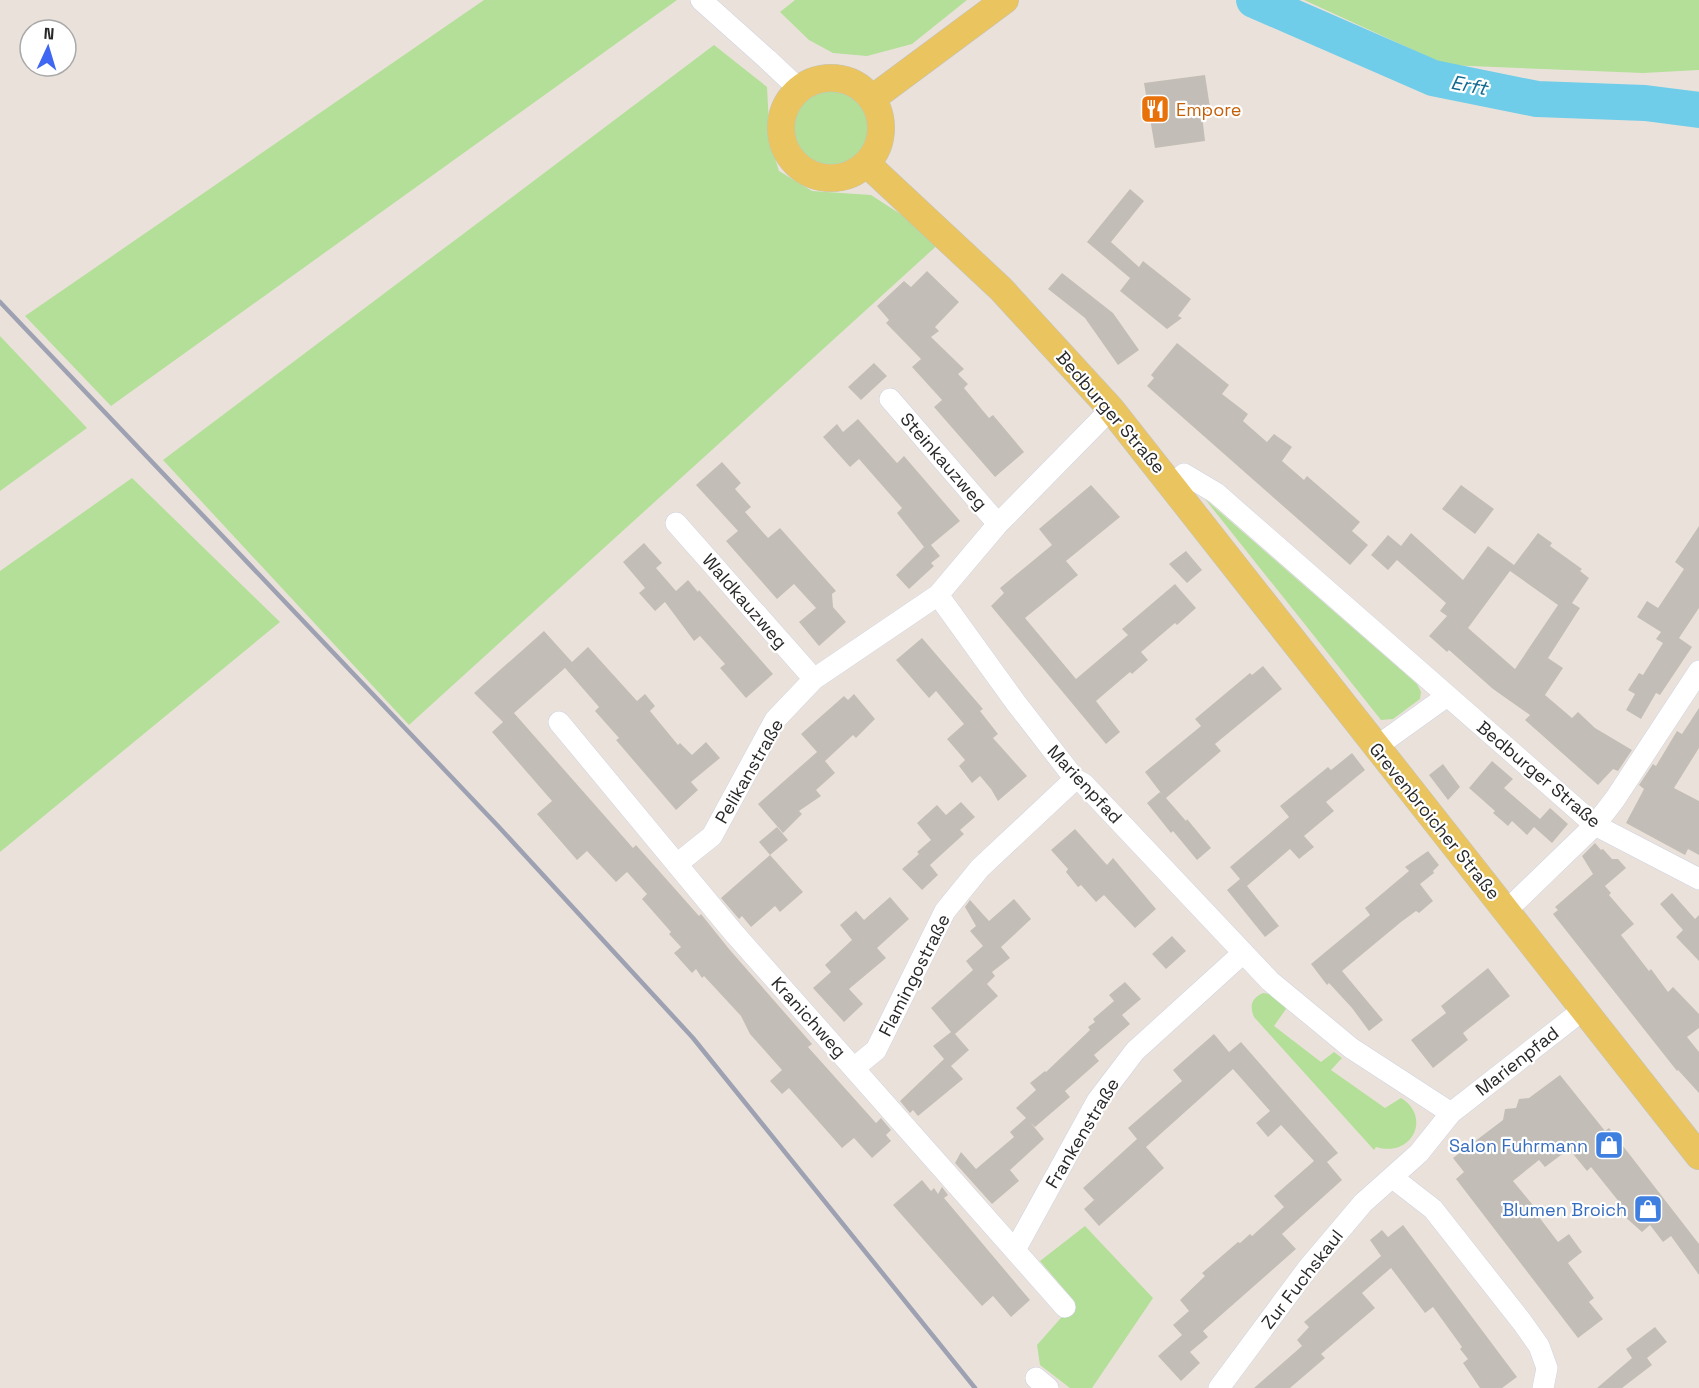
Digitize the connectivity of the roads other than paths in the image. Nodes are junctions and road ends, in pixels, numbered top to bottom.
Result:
1 (701, 0) edge
2 (1005, 0) edge
3 (799, 89) junction
4 (873, 98) junction
5 (867, 164) junction
6 (890, 399) dead end
7 (1111, 409) junction
8 (1173, 485) junction
9 (676, 523) dead end
10 (998, 524) junction
11 (938, 595) junction
12 (1699, 671) edge
13 (814, 679) junction
14 (1447, 696) junction
15 (559, 722) dead end
16 (1376, 747) junction
17 (1075, 779) junction
18 (1595, 825) junction
19 (677, 864) junction
20 (1699, 879) edge
21 (1506, 910) junction
22 (1242, 953) junction
23 (1584, 1008) junction
24 (854, 1068) junction
25 (1450, 1113) junction
26 (1699, 1156) edge
27 (1393, 1178) junction
28 (1015, 1250) junction
29 (1065, 1307) dead end
30 (1219, 1388) edge
31 (1543, 1388) edge

1 - 3 street
2 - 4 main road
3 - 4 main road
3 - 5 main road
4 - 5 main road
5 - 7 main road, Bedburger Straße
6 - 10 street, Steinkauzweg
7 - 8 main road, Bedburger Straße
7 - 10 street
8 - 14 street, Bedburger Straße
8 - 16 main road, Grevenbroicher Straße
9 - 13 street, Waldkauzweg
10 - 11 street
11 - 13 street, Pelikanstraße
11 - 17 street, Marienpfad
12 - 18 street
13 - 19 street, Pelikanstraße
14 - 16 street
14 - 18 street, Bedburger Straße
15 - 19 street, Kranichweg
16 - 21 main road, Grevenbroicher Straße
17 - 22 street, Marienpfad
17 - 24 street, Flamingostraße
18 - 20 street, Bedburger Straße
18 - 21 street
19 - 24 street, Kranichweg
21 - 23 main road, Grevenbroicher Straße
22 - 25 street, Marienpfad
22 - 28 street, Frankenstraße
23 - 25 street, Marienpfad
23 - 26 main road, Grevenbroicher Straße
24 - 28 street, Kranichweg
25 - 27 street, Marienpfad
27 - 30 street, Zur Fuchskaul
27 - 31 street
28 - 29 street, Kranichweg

